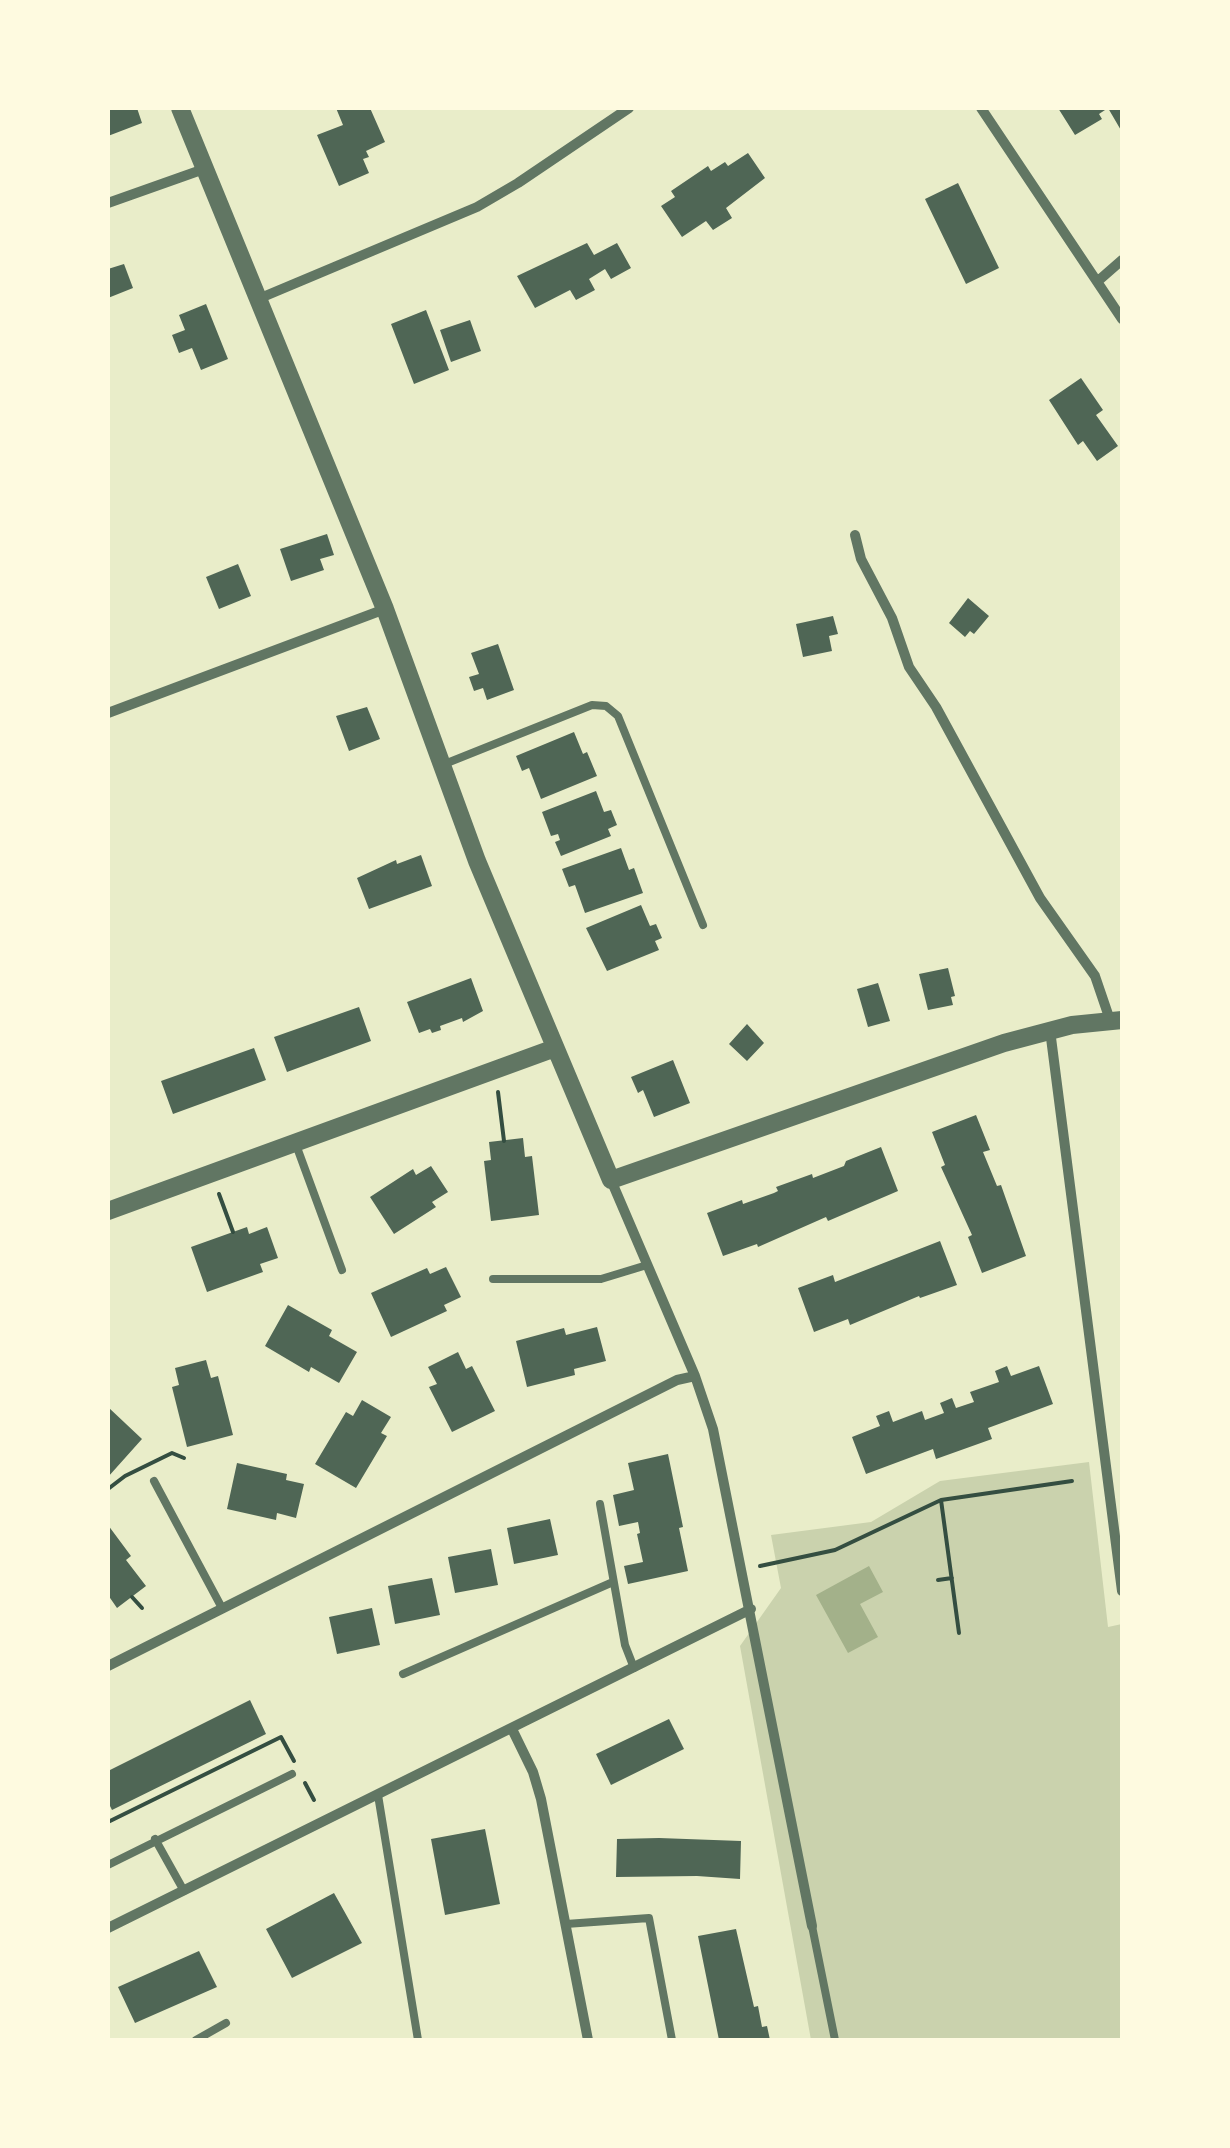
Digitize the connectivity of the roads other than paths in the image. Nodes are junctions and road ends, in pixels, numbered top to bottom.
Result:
1 (180, 108) edge
2 (629, 108) edge
3 (981, 108) edge
4 (204, 169) junction
5 (108, 203) edge
6 (1122, 260) edge
7 (1098, 282) junction
8 (257, 299) junction
9 (1122, 319) edge
10 (854, 535) dead end
11 (385, 609) junction
12 (108, 714) edge
13 (442, 765) junction
14 (703, 925) dead end
15 (1116, 1020) edge
16 (1050, 1030) junction
17 (555, 1048) junction
18 (296, 1142) junction
19 (611, 1180) junction
20 (108, 1211) edge
21 (648, 1265) junction
22 (342, 1270) dead end
23 (493, 1279) dead end
24 (695, 1376) junction
25 (154, 1481) dead end
26 (600, 1504) dead end
27 (613, 1582) junction
28 (1122, 1591) edge
29 (222, 1608) junction
30 (751, 1609) junction
31 (108, 1666) edge
32 (634, 1668) junction
33 (403, 1674) dead end
34 (512, 1729) junction
35 (294, 1769) road end
36 (378, 1794) junction
37 (155, 1839) junction
38 (108, 1866) edge
39 (184, 1891) junction
40 (566, 1924) junction
41 (812, 1926) joint
42 (108, 1928) edge
43 (226, 2023) dead end
44 (196, 2040) edge
45 (418, 2040) edge
46 (588, 2040) edge
47 (672, 2040) edge
48 (835, 2040) edge

1 - 4 street
2 - 8 street
3 - 7 street
4 - 5 street
4 - 8 street
6 - 7 street
7 - 9 street
8 - 11 street
10 - 15 street
11 - 12 street
11 - 13 street
13 - 14 lane
13 - 17 street
15 - 16 street
16 - 19 street
16 - 28 street
17 - 18 street
17 - 19 street
18 - 20 street
18 - 22 lane
19 - 21 street
21 - 23 lane
21 - 24 street
24 - 29 street
24 - 30 street
25 - 29 lane
26 - 27 lane
27 - 32 lane
27 - 33 lane
29 - 31 street
30 - 32 street
30 - 41 street
32 - 34 street
34 - 36 street
34 - 40 street
35 - 37 lane
36 - 39 street
36 - 45 lane
37 - 38 lane
37 - 39 lane
39 - 42 street
40 - 46 street
40 - 47 lane
41 - 48 lane
43 - 44 lane

